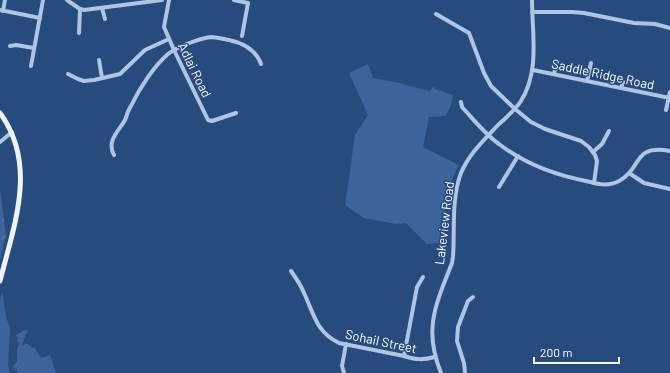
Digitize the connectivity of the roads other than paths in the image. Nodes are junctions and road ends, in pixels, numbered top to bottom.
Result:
1 (6, 0) edge
2 (43, 0) edge
3 (67, 0) edge
4 (162, 0) edge
5 (169, 0) edge
6 (234, 0) edge
7 (532, 0) edge
8 (102, 8) junction
9 (80, 9) junction
10 (2, 10) edge
11 (532, 12) junction
12 (436, 14) dead end
13 (40, 18) junction
14 (105, 19) dead end
15 (670, 28) edge
16 (79, 33) dead end
17 (242, 36) dead end
18 (169, 39) junction
19 (10, 46) dead end
20 (34, 48) junction
21 (174, 50) junction
22 (99, 60) dead end
23 (557, 60) dead end
24 (591, 62) dead end
25 (262, 64) dead end
26 (31, 66) dead end
27 (533, 70) junction
28 (68, 74) dead end
29 (554, 74) junction
30 (102, 78) junction
31 (587, 81) junction
32 (623, 82) dead end
33 (621, 88) junction
34 (670, 92) edge
35 (669, 98) edge
36 (461, 102) dead end
37 (514, 109) junction
38 (666, 110) dead end
39 (0, 113) edge
40 (236, 113) dead end
41 (610, 131) dead end
42 (12, 132) junction
43 (489, 135) junction
44 (0, 142) edge
45 (670, 151) edge
46 (593, 152) junction
47 (114, 155) dead end
48 (518, 156) junction
49 (629, 173) junction
50 (594, 183) junction
51 (499, 187) dead end
52 (670, 189) edge
53 (291, 271) dead end
54 (424, 276) dead end
55 (0, 281) edge
56 (473, 297) dead end
57 (346, 344) junction
58 (404, 356) junction
59 (435, 357) junction
60 (344, 373) edge
61 (441, 373) edge
62 (465, 373) edge

1 - 10 street
2 - 13 street
3 - 9 street
4 - 8 street
5 - 18 street, Adlai Road
6 - 17 street
7 - 11 street, Lakeview Road
8 - 9 street
8 - 14 street
9 - 16 street
10 - 13 street
11 - 15 street
11 - 27 street, Lakeview Road
12 - 37 street
13 - 20 street
18 - 21 street, Adlai Road
18 - 30 street
19 - 20 street
20 - 26 street
21 - 25 street
21 - 40 street, Adlai Road
21 - 47 street
22 - 30 street
23 - 29 street
24 - 31 street
27 - 29 street, Saddle Ridge Road
27 - 37 street, Lakeview Road
28 - 30 street
29 - 31 street, Saddle Ridge Road
31 - 33 street, Saddle Ridge Road
32 - 33 street
33 - 35 street, Saddle Ridge Road
34 - 35 street
35 - 38 street
36 - 43 street
37 - 43 street, Lakeview Road
37 - 46 street
39 - 42 main road
41 - 46 street
42 - 44 street
42 - 55 main road
43 - 48 street
43 - 59 street, Lakeview Road
45 - 49 street
46 - 50 street
48 - 50 street
48 - 51 street
49 - 50 street
49 - 52 street
53 - 57 street, Sohail Street
54 - 58 street
56 - 62 street
57 - 58 street, Sohail Street
57 - 60 street
58 - 59 street, Sohail Street
59 - 61 street, Lakeview Road

